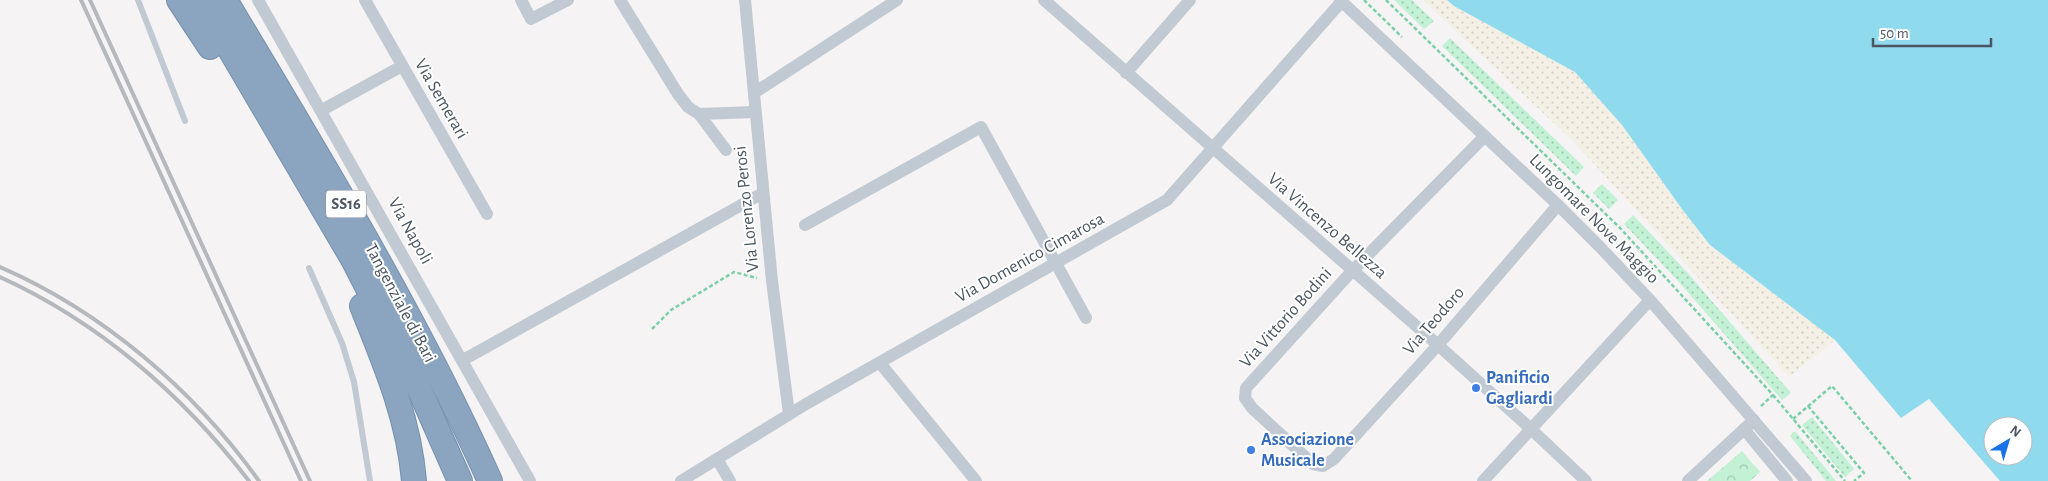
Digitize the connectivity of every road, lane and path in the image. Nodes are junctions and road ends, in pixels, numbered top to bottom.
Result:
1 (138, 0) edge
2 (179, 0) edge
3 (201, 0) edge
4 (225, 0) edge
5 (240, 0) edge
6 (258, 0) edge
7 (365, 0) edge
8 (520, 0) edge
9 (568, 0) edge
10 (620, 0) edge
11 (745, 0) edge
12 (897, 0) edge
13 (1044, 0) edge
14 (1190, 0) edge
15 (1386, 0) edge
16 (1341, 1) edge
17 (402, 66) junction
18 (1126, 73) junction
19 (754, 93) junction
20 (322, 110) junction
21 (755, 112) junction
22 (699, 114) junction
23 (296, 118) junction
24 (186, 121) dead end
25 (1485, 136) junction
26 (1212, 148) junction
27 (726, 150) dead end
28 (300, 168) junction
29 (763, 193) junction
30 (1558, 204) junction
31 (487, 214) dead end
32 (805, 225) dead end
33 (354, 260) junction
34 (1056, 264) junction
35 (309, 268) dead end
36 (1352, 271) junction
37 (772, 282) junction
38 (1650, 300) junction
39 (1086, 318) dead end
40 (652, 329) dead end
41 (1438, 345) junction
42 (463, 360) junction
43 (880, 362) junction
44 (1773, 395) junction
45 (1760, 406) dead end
46 (1808, 406) junction
47 (789, 414) junction
48 (1793, 419) junction
49 (1754, 420) junction
50 (1531, 429) junction
51 (1744, 429) junction
52 (716, 459) junction
53 (1334, 459) joint
54 (370, 481) edge
55 (414, 481) edge
56 (460, 481) edge
57 (492, 481) edge
58 (530, 481) edge
59 (681, 481) edge
60 (730, 481) edge
61 (976, 481) edge
62 (1483, 481) edge
63 (1586, 481) edge
64 (1688, 481) edge
65 (1787, 481) edge
66 (1806, 481) edge
67 (1845, 481) edge
68 (1854, 481) edge
69 (1912, 481) edge

1 - 24 lane
2 - 28 highway
3 - 28 highway, Tangenziale di Bari / SS16
4 - 23 highway, Tangenziale di Bari / SS16
5 - 23 highway
6 - 20 street, Via Napoli
7 - 17 street, Via Semerari
8 - 9 street
10 - 22 street
11 - 19 street, Via Lorenzo Perosi
12 - 19 street
13 - 18 street, Via Vincenzo Bellezza
14 - 18 street
15 - 44 path
16 - 25 street, Lungomare Nove Maggio
16 - 26 street, Via Domenico Cimarosa
17 - 20 street
17 - 31 street, Via Semerari
18 - 26 street, Via Vincenzo Bellezza
19 - 21 street, Via Lorenzo Perosi
20 - 42 street, Via Napoli
21 - 22 street
21 - 29 street, Via Lorenzo Perosi
22 - 27 street
23 - 57 highway, Tangenziale di Bari / SS16
25 - 30 street, Lungomare Nove Maggio
25 - 36 street, Via Vittorio Bodini
26 - 34 street, Via Domenico Cimarosa
26 - 36 street, Via Vincenzo Bellezza
28 - 33 highway, Tangenziale di Bari / SS16
29 - 37 street, Via Lorenzo Perosi
29 - 42 street
30 - 38 street, Lungomare Nove Maggio
30 - 41 street, Via Teodoro
32 - 34 street
33 - 55 highway
33 - 56 highway, Tangenziale di Bari / SS16
34 - 39 street
34 - 43 street, Via Domenico Cimarosa
35 - 54 lane
36 - 41 street, Via Vincenzo Bellezza
36 - 53 street, Via Vittorio Bodini
37 - 40 path
37 - 47 street, Via Lorenzo Perosi
38 - 49 street, Lungomare Nove Maggio
38 - 50 street
41 - 50 street, Via Vincenzo Bellezza
41 - 53 street, Via Teodoro
42 - 58 street, Via Napoli
43 - 47 street, Via Domenico Cimarosa
43 - 61 street
44 - 45 path
44 - 48 path
46 - 48 path
46 - 68 path
46 - 69 path
47 - 52 street, Via Domenico Cimarosa
48 - 67 path
49 - 51 street
49 - 66 street, Lungomare Nove Maggio
50 - 62 street
50 - 63 street, Via Vincenzo Bellezza
51 - 64 street
51 - 65 street
52 - 59 street, Via Domenico Cimarosa
52 - 60 street

